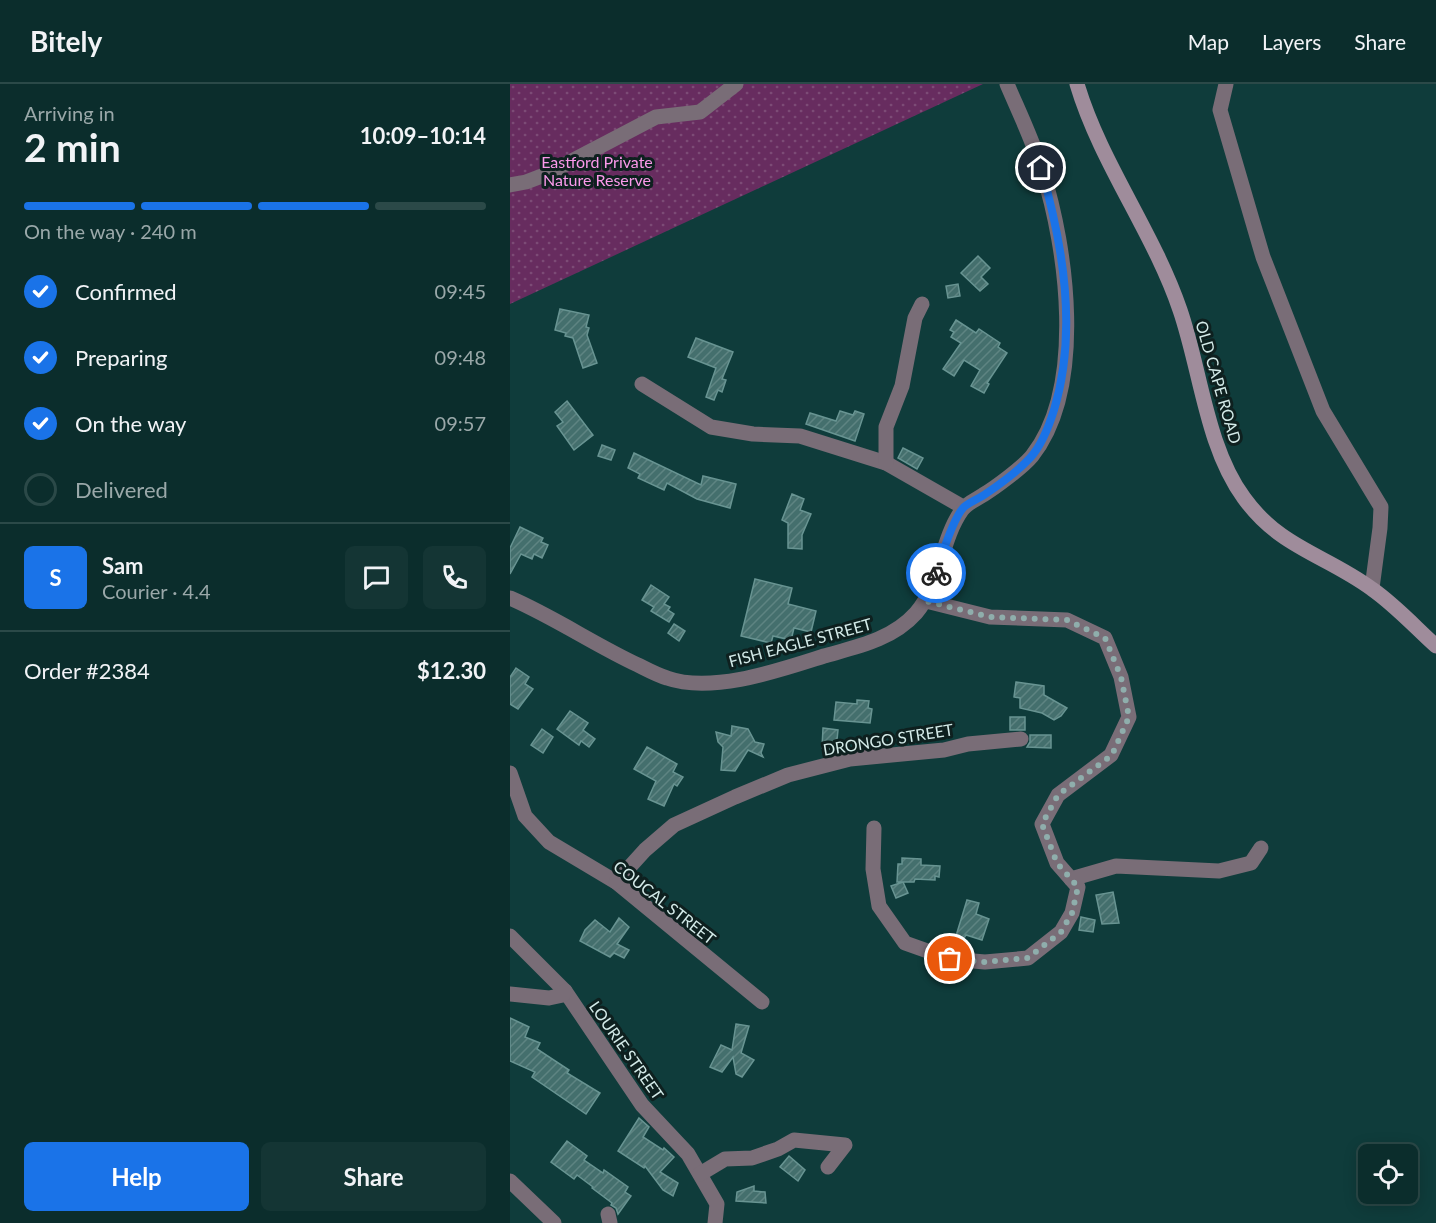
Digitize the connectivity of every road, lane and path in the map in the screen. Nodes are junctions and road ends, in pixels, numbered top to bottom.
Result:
1 (736, 84) edge
2 (1007, 84) edge
3 (1077, 84) edge
4 (1226, 84) edge
5 (510, 185) edge
6 (922, 304) dead end
7 (642, 384) dead end
8 (886, 463) junction
9 (963, 507) junction
10 (1372, 588) junction
11 (510, 598) edge
12 (926, 601) junction
13 (1436, 646) edge
14 (1021, 739) dead end
15 (510, 773) edge
16 (874, 828) dead end
17 (1261, 848) dead end
18 (1071, 879) junction
19 (616, 882) junction
20 (510, 936) edge
21 (565, 991) junction
22 (510, 994) edge
23 (762, 1002) dead end
24 (828, 1167) dead end
25 (700, 1174) junction
26 (510, 1180) edge
27 (554, 1223) edge
28 (715, 1223) edge

1 - 5 street
2 - 9 street
3 - 10 street, OLD CAPE ROAD
4 - 10 street
6 - 8 street
7 - 8 street
8 - 9 street
9 - 12 street, FISH EAGLE STREET
10 - 13 street, OLD CAPE ROAD
11 - 12 street, FISH EAGLE STREET
12 - 18 street
14 - 19 street, DRONGO STREET
15 - 19 street, COUCAL STREET
16 - 18 street
17 - 18 street
19 - 23 street, COUCAL STREET
20 - 21 street, LOURIE STREET
21 - 22 street
21 - 25 street, LOURIE STREET
24 - 25 street
25 - 28 street, LOURIE STREET
26 - 27 street

